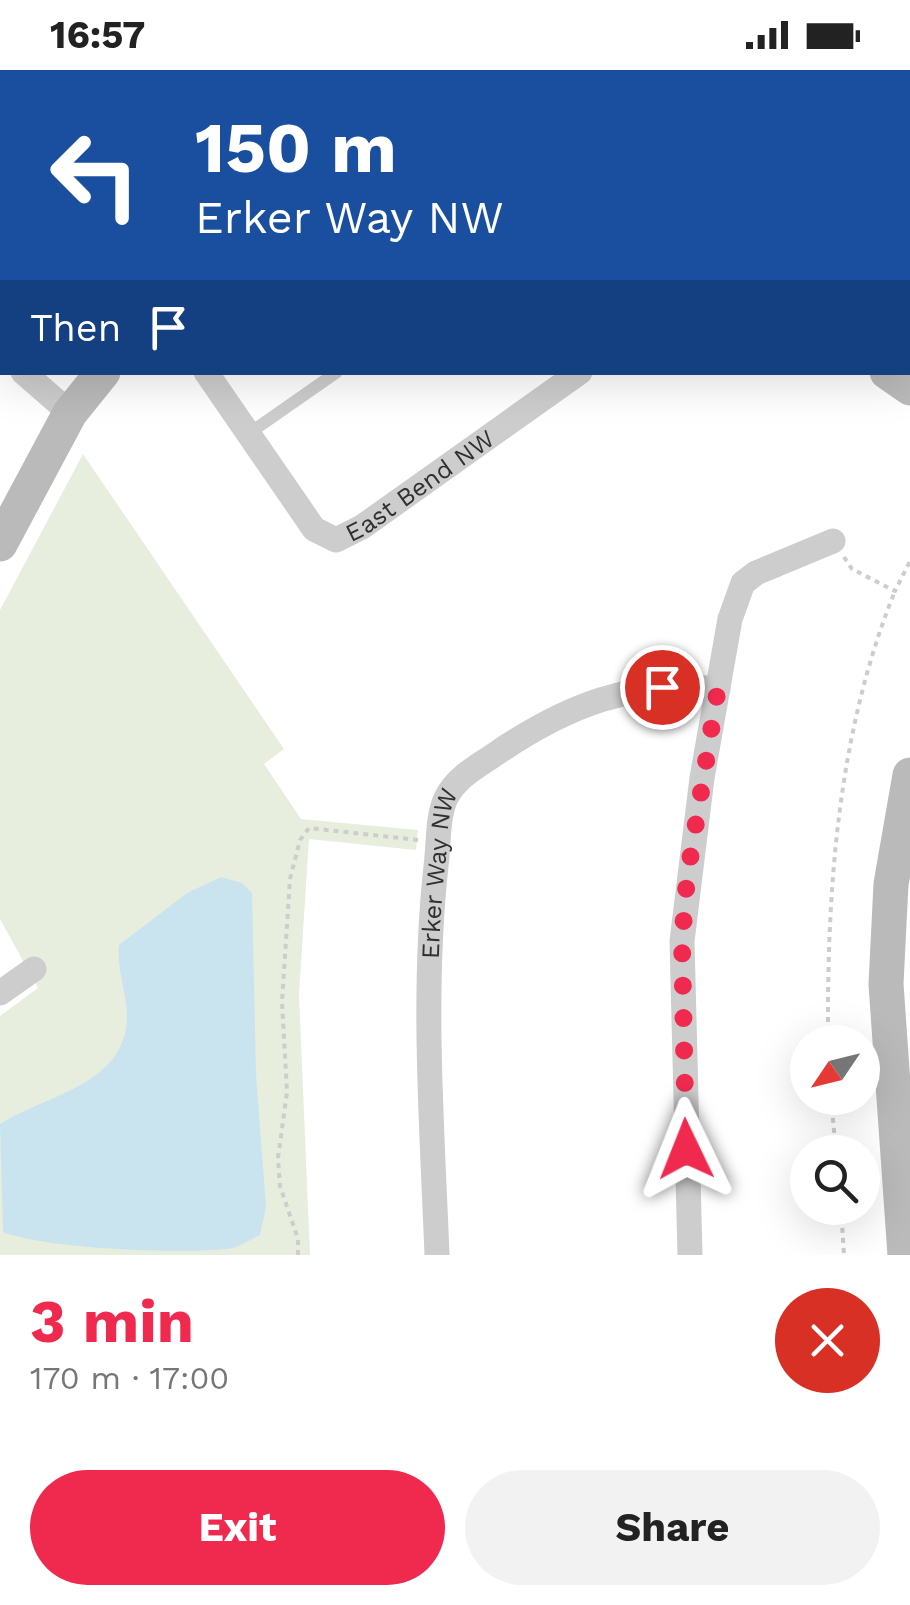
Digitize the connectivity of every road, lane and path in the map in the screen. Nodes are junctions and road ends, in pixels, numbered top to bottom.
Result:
1 (26, 375) edge
2 (101, 375) edge
3 (208, 375) edge
4 (333, 375) edge
5 (576, 375) edge
6 (70, 414) junction
7 (248, 434) junction
8 (833, 541) joint
9 (0, 544) edge
10 (910, 562) edge
11 (894, 591) junction
12 (718, 688) junction
13 (910, 775) edge
14 (439, 842) junction
15 (34, 969) dead end
16 (0, 993) edge
17 (828, 1025) edge
18 (842, 1225) edge
19 (298, 1255) edge
20 (437, 1255) edge
21 (690, 1255) edge
22 (844, 1255) edge
23 (905, 1255) edge

1 - 6 street
2 - 6 main road
3 - 7 street, East Bend NW
4 - 7 lane
5 - 7 street, East Bend NW
6 - 9 main road
8 - 11 path
8 - 12 street
10 - 11 path
11 - 17 path
12 - 14 street, Erker Way NW
12 - 21 street
13 - 23 main road
14 - 19 path
14 - 20 street, Erker Way NW
15 - 16 street
18 - 22 path

